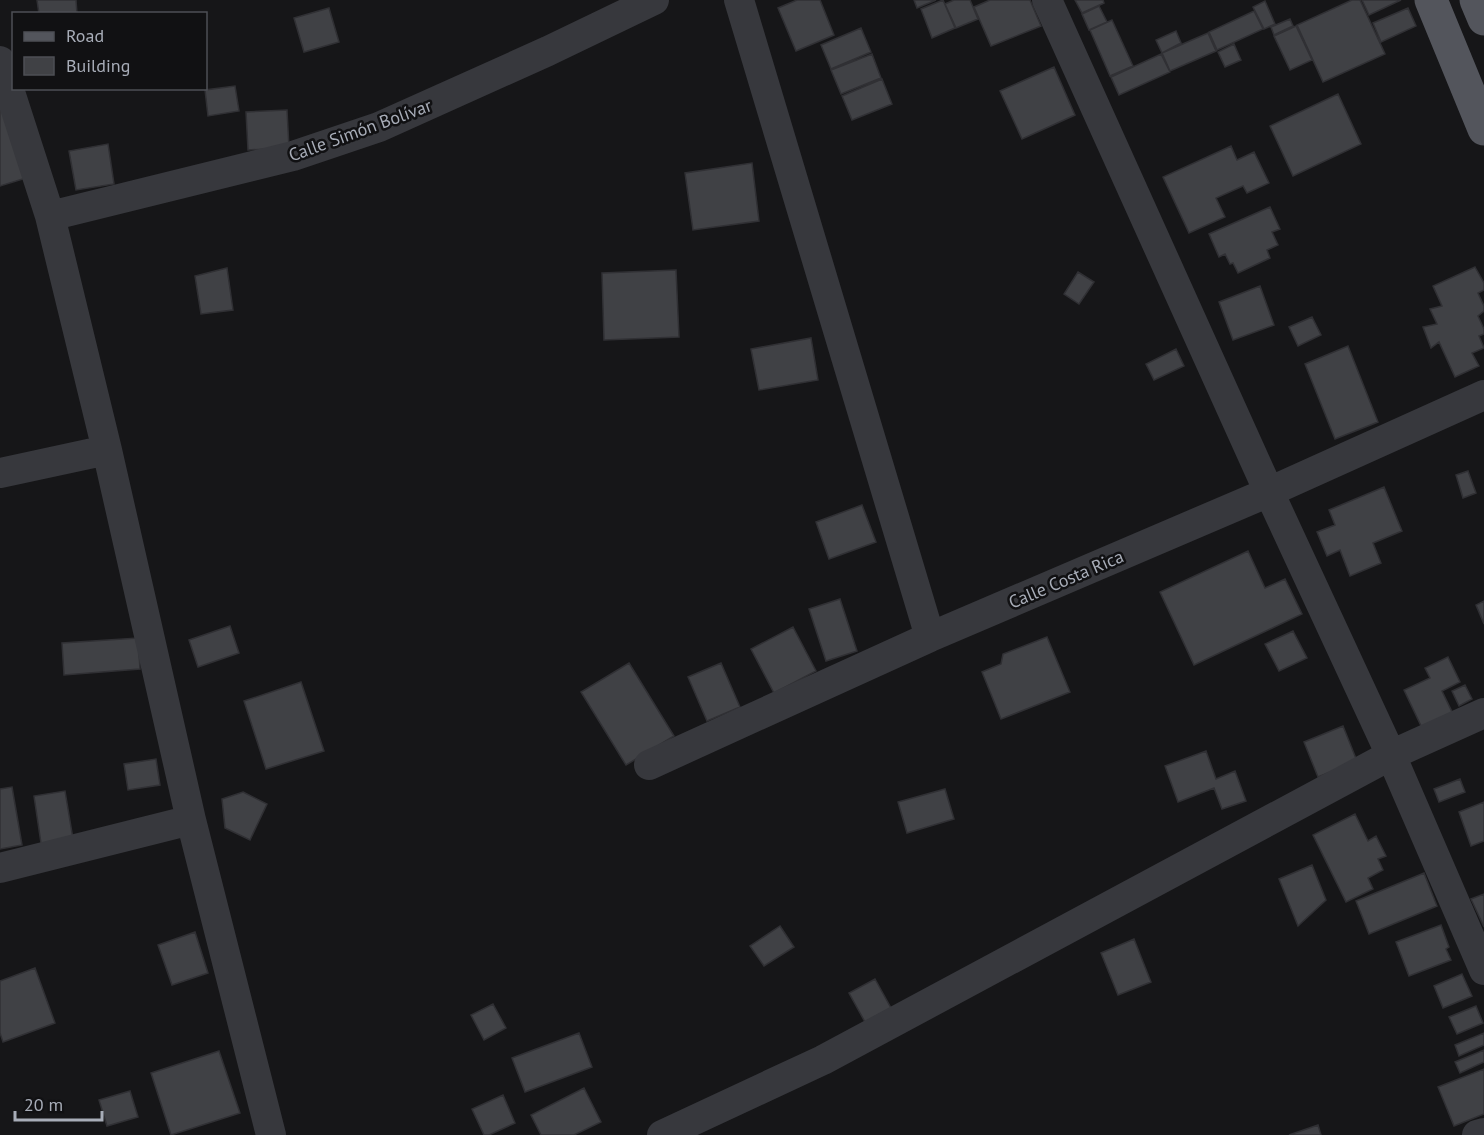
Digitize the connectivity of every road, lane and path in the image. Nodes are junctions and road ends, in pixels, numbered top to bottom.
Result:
1 (654, 0) edge
2 (738, 0) edge
3 (1047, 0) edge
4 (1431, 0) edge
5 (1476, 0) edge
6 (1484, 19) edge
7 (0, 61) edge
8 (1484, 129) edge
9 (50, 216) junction
10 (1484, 395) edge
11 (107, 450) junction
12 (0, 473) edge
13 (1269, 492) junction
14 (930, 637) junction
15 (1484, 713) edge
16 (1391, 755) junction
17 (649, 765) dead end
18 (191, 820) junction
19 (0, 868) edge
20 (1484, 970) edge
21 (1484, 1133) edge
22 (272, 1135) edge
23 (662, 1135) edge
24 (1477, 1135) edge

1 - 9 street, Calle Simón Bolívar
2 - 14 street
3 - 13 street
4 - 8 main road
5 - 6 main road
7 - 9 street
9 - 11 street
10 - 13 street, Calle Costa Rica
11 - 12 street
11 - 18 street
13 - 14 street, Calle Costa Rica
13 - 16 street
14 - 17 street, Calle Costa Rica
15 - 16 street
16 - 20 street
16 - 23 street
18 - 19 street
18 - 22 street
21 - 24 street

